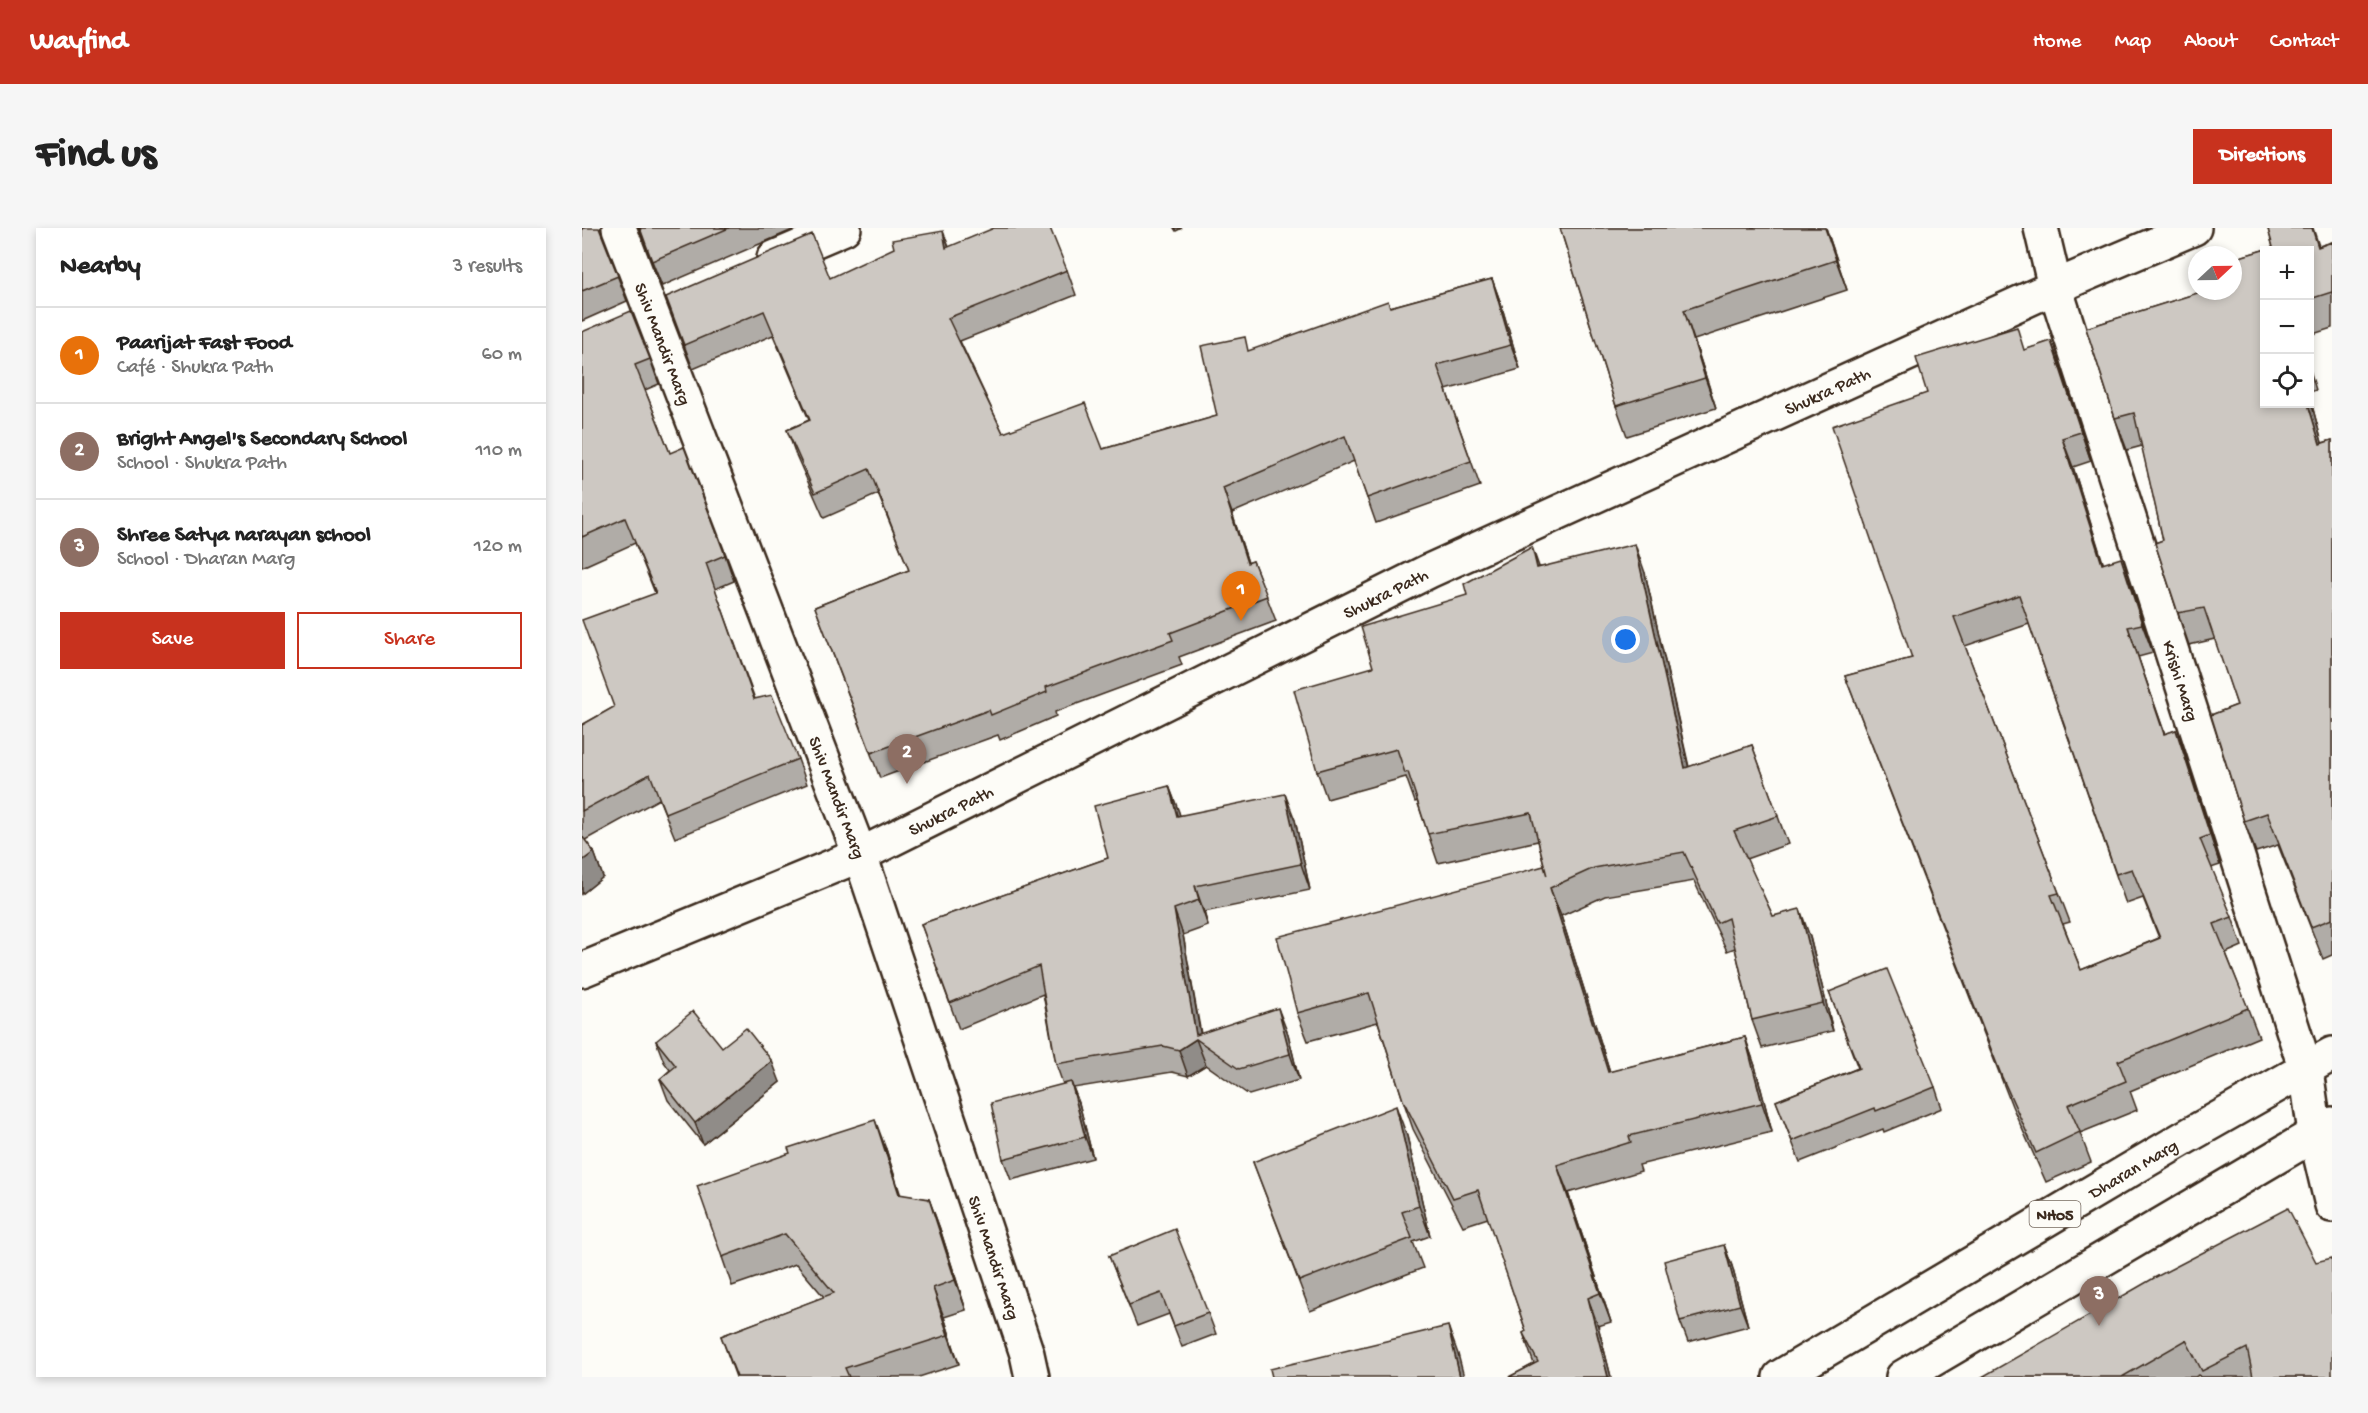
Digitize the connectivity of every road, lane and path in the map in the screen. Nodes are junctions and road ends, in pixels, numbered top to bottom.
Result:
1 (619, 228) edge
2 (844, 228) edge
3 (2041, 228) edge
4 (2194, 228) edge
5 (747, 269) edge
6 (2055, 287) junction
7 (682, 297) edge
8 (650, 310) junction
9 (621, 323) edge
10 (860, 855) junction
11 (582, 970) edge
12 (2319, 1062) edge
13 (2324, 1129) edge
14 (2332, 1204) edge
15 (1032, 1377) edge
16 (1780, 1377) edge
17 (1904, 1377) edge

1 - 8 street, Shiv Mandir Marg
2 - 5 street
3 - 6 street, Krishi Marg
4 - 6 street, Shukra Path
6 - 10 street, Shukra Path
6 - 12 street, Krishi Marg
7 - 8 street
8 - 9 street
8 - 10 street, Shiv Mandir Marg
10 - 11 street, Shukra Path
10 - 15 street, Shiv Mandir Marg
12 - 13 street, Krishi Marg
12 - 16 street, Dharan Marg / NH05
13 - 14 street, Krishi Marg
13 - 17 street

